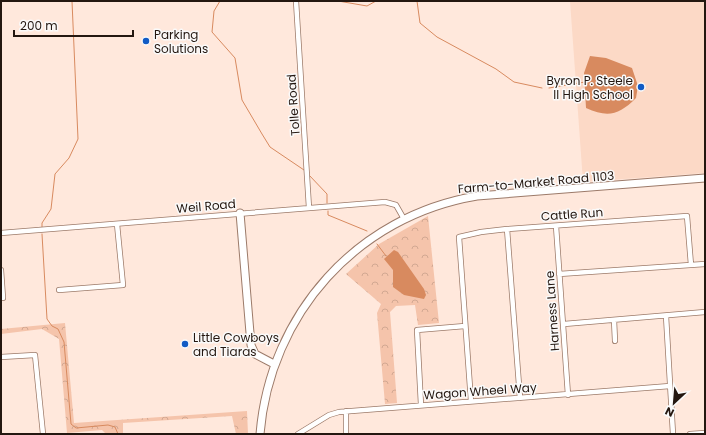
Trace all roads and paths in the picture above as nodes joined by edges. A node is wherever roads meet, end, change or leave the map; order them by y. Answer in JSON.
{"nodes":[{"id":1,"x":296,"y":1,"type":"edge"},
{"id":2,"x":705,"y":178,"type":"edge"},
{"id":3,"x":309,"y":208,"type":"junction"},
{"id":4,"x":240,"y":214,"type":"junction"},
{"id":5,"x":404,"y":219,"type":"junction"},
{"id":6,"x":117,"y":224,"type":"junction"},
{"id":7,"x":556,"y":226,"type":"junction"},
{"id":8,"x":507,"y":229,"type":"junction"},
{"id":9,"x":1,"y":233,"type":"edge"},
{"id":10,"x":705,"y":264,"type":"edge"},
{"id":11,"x":691,"y":265,"type":"junction"},
{"id":12,"x":1,"y":270,"type":"edge"},
{"id":13,"x":559,"y":274,"type":"junction"},
{"id":14,"x":59,"y":290,"type":"dead end"},
{"id":15,"x":3,"y":298,"type":"dead end"},
{"id":16,"x":705,"y":312,"type":"edge"},
{"id":17,"x":666,"y":316,"type":"junction"},
{"id":18,"x":614,"y":320,"type":"junction"},
{"id":19,"x":564,"y":324,"type":"junction"},
{"id":20,"x":465,"y":326,"type":"junction"},
{"id":21,"x":615,"y":341,"type":"dead end"},
{"id":22,"x":1,"y":358,"type":"edge"},
{"id":23,"x":274,"y":364,"type":"junction"},
{"id":24,"x":670,"y":386,"type":"junction"},
{"id":25,"x":568,"y":395,"type":"junction"},
{"id":26,"x":520,"y":398,"type":"junction"},
{"id":27,"x":471,"y":401,"type":"junction"},
{"id":28,"x":421,"y":405,"type":"junction"},
{"id":29,"x":346,"y":411,"type":"junction"},
{"id":30,"x":705,"y":433,"type":"edge"},
{"id":31,"x":43,"y":434,"type":"edge"},
{"id":32,"x":260,"y":434,"type":"edge"},
{"id":33,"x":298,"y":434,"type":"edge"},
{"id":34,"x":346,"y":434,"type":"edge"},
{"id":35,"x":673,"y":434,"type":"edge"},
{"id":36,"x":690,"y":434,"type":"edge"}],
"edges":[{"from":1,"to":3,"type":"street","name":"Tolle Road"},
{"from":2,"to":5,"type":"main road","name":"Farm-to-Market Road 1103"},
{"from":3,"to":4,"type":"street","name":"Weil Road"},
{"from":3,"to":5,"type":"street","name":"Weil Road"},
{"from":4,"to":6,"type":"street","name":"Weil Road"},
{"from":4,"to":23,"type":"main road"},
{"from":5,"to":23,"type":"main road","name":"Farm-to-Market Road 1103"},
{"from":6,"to":9,"type":"street","name":"Weil Road"},
{"from":6,"to":14,"type":"street"},
{"from":7,"to":8,"type":"street","name":"Cattle Run"},
{"from":7,"to":11,"type":"street","name":"Cattle Run"},
{"from":7,"to":13,"type":"street","name":"Harness Lane"},
{"from":8,"to":20,"type":"street","name":"Cattle Run"},
{"from":8,"to":26,"type":"street"},
{"from":10,"to":11,"type":"street"},
{"from":11,"to":13,"type":"street"},
{"from":12,"to":15,"type":"street"},
{"from":13,"to":19,"type":"street","name":"Harness Lane"},
{"from":16,"to":17,"type":"street"},
{"from":17,"to":18,"type":"street"},
{"from":17,"to":24,"type":"street"},
{"from":18,"to":19,"type":"street"},
{"from":18,"to":21,"type":"street"},
{"from":19,"to":25,"type":"street","name":"Harness Lane"},
{"from":20,"to":27,"type":"street"},
{"from":20,"to":28,"type":"street"},
{"from":22,"to":31,"type":"street"},
{"from":23,"to":32,"type":"main road","name":"Farm-to-Market Road 1103"},
{"from":24,"to":25,"type":"street","name":"Wagon Wheel Way"},
{"from":24,"to":35,"type":"street"},
{"from":25,"to":26,"type":"street","name":"Wagon Wheel Way"},
{"from":26,"to":27,"type":"street","name":"Wagon Wheel Way"},
{"from":27,"to":28,"type":"street","name":"Wagon Wheel Way"},
{"from":28,"to":29,"type":"street","name":"Wagon Wheel Way"},
{"from":29,"to":33,"type":"street","name":"Wagon Wheel Way"},
{"from":29,"to":34,"type":"street"},
{"from":30,"to":36,"type":"street"}]}
